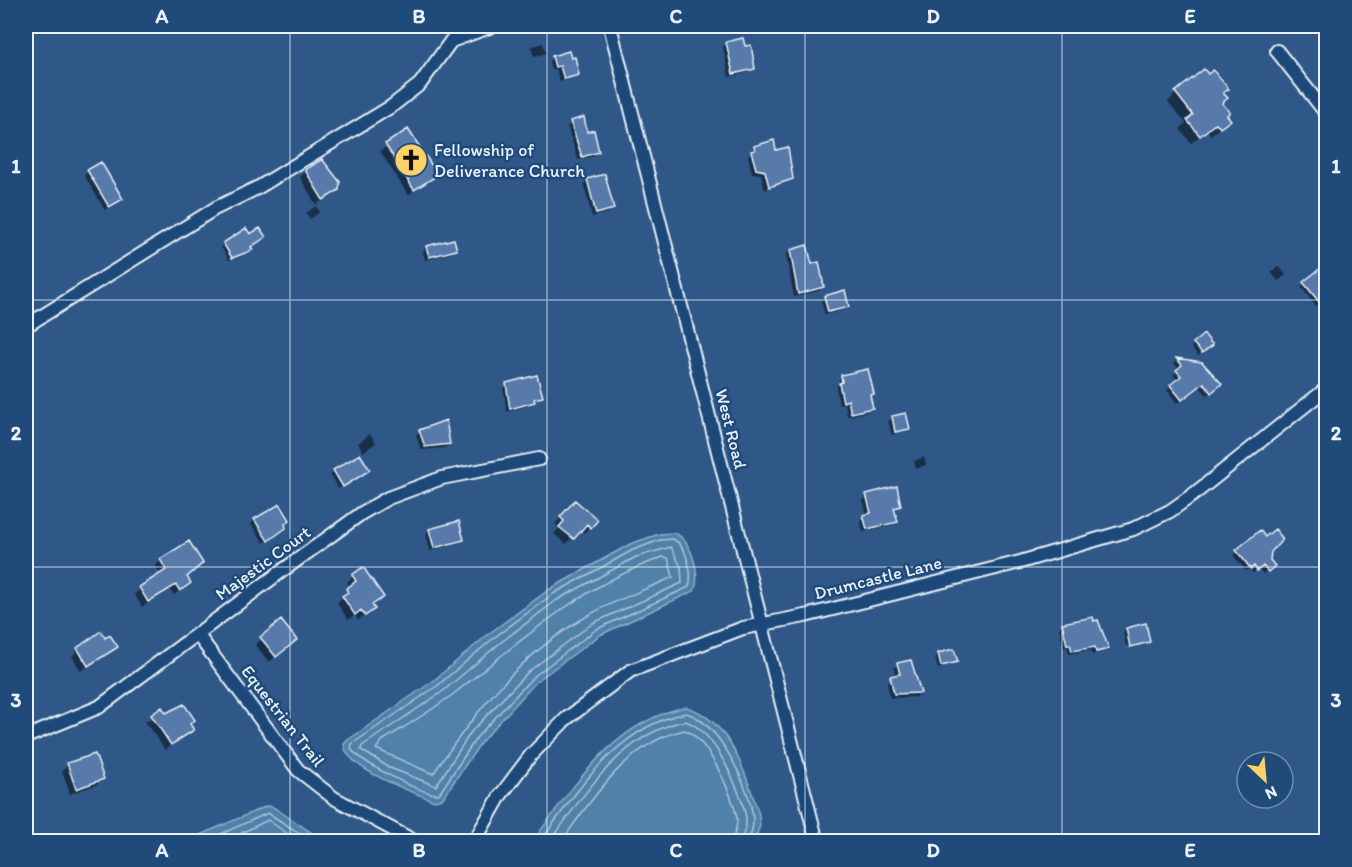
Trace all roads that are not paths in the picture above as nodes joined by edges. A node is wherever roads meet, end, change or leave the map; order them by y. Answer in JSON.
{"nodes":[{"id":1,"x":492,"y":26,"type":"edge"},
{"id":2,"x":610,"y":26,"type":"edge"},
{"id":3,"x":1277,"y":51,"type":"dead end"},
{"id":4,"x":1326,"y":113,"type":"edge"},
{"id":5,"x":26,"y":326,"type":"edge"},
{"id":6,"x":1326,"y":389,"type":"edge"},
{"id":7,"x":540,"y":459,"type":"dead end"},
{"id":8,"x":762,"y":624,"type":"junction"},
{"id":9,"x":197,"y":634,"type":"junction"},
{"id":10,"x":26,"y":737,"type":"edge"},
{"id":11,"x":416,"y":842,"type":"edge"},
{"id":12,"x":474,"y":842,"type":"edge"},
{"id":13,"x":817,"y":842,"type":"edge"}],
"edges":[{"from":1,"to":5,"type":"street"},
{"from":2,"to":8,"type":"street","name":"West Road"},
{"from":3,"to":4,"type":"street"},
{"from":6,"to":8,"type":"street","name":"Drumcastle Lane"},
{"from":7,"to":9,"type":"street","name":"Majestic Court"},
{"from":8,"to":12,"type":"street","name":"Drumcastle Lane"},
{"from":8,"to":13,"type":"street","name":"West Road"},
{"from":9,"to":10,"type":"street","name":"Majestic Court"},
{"from":9,"to":11,"type":"street","name":"Equestrian Trail"}]}
